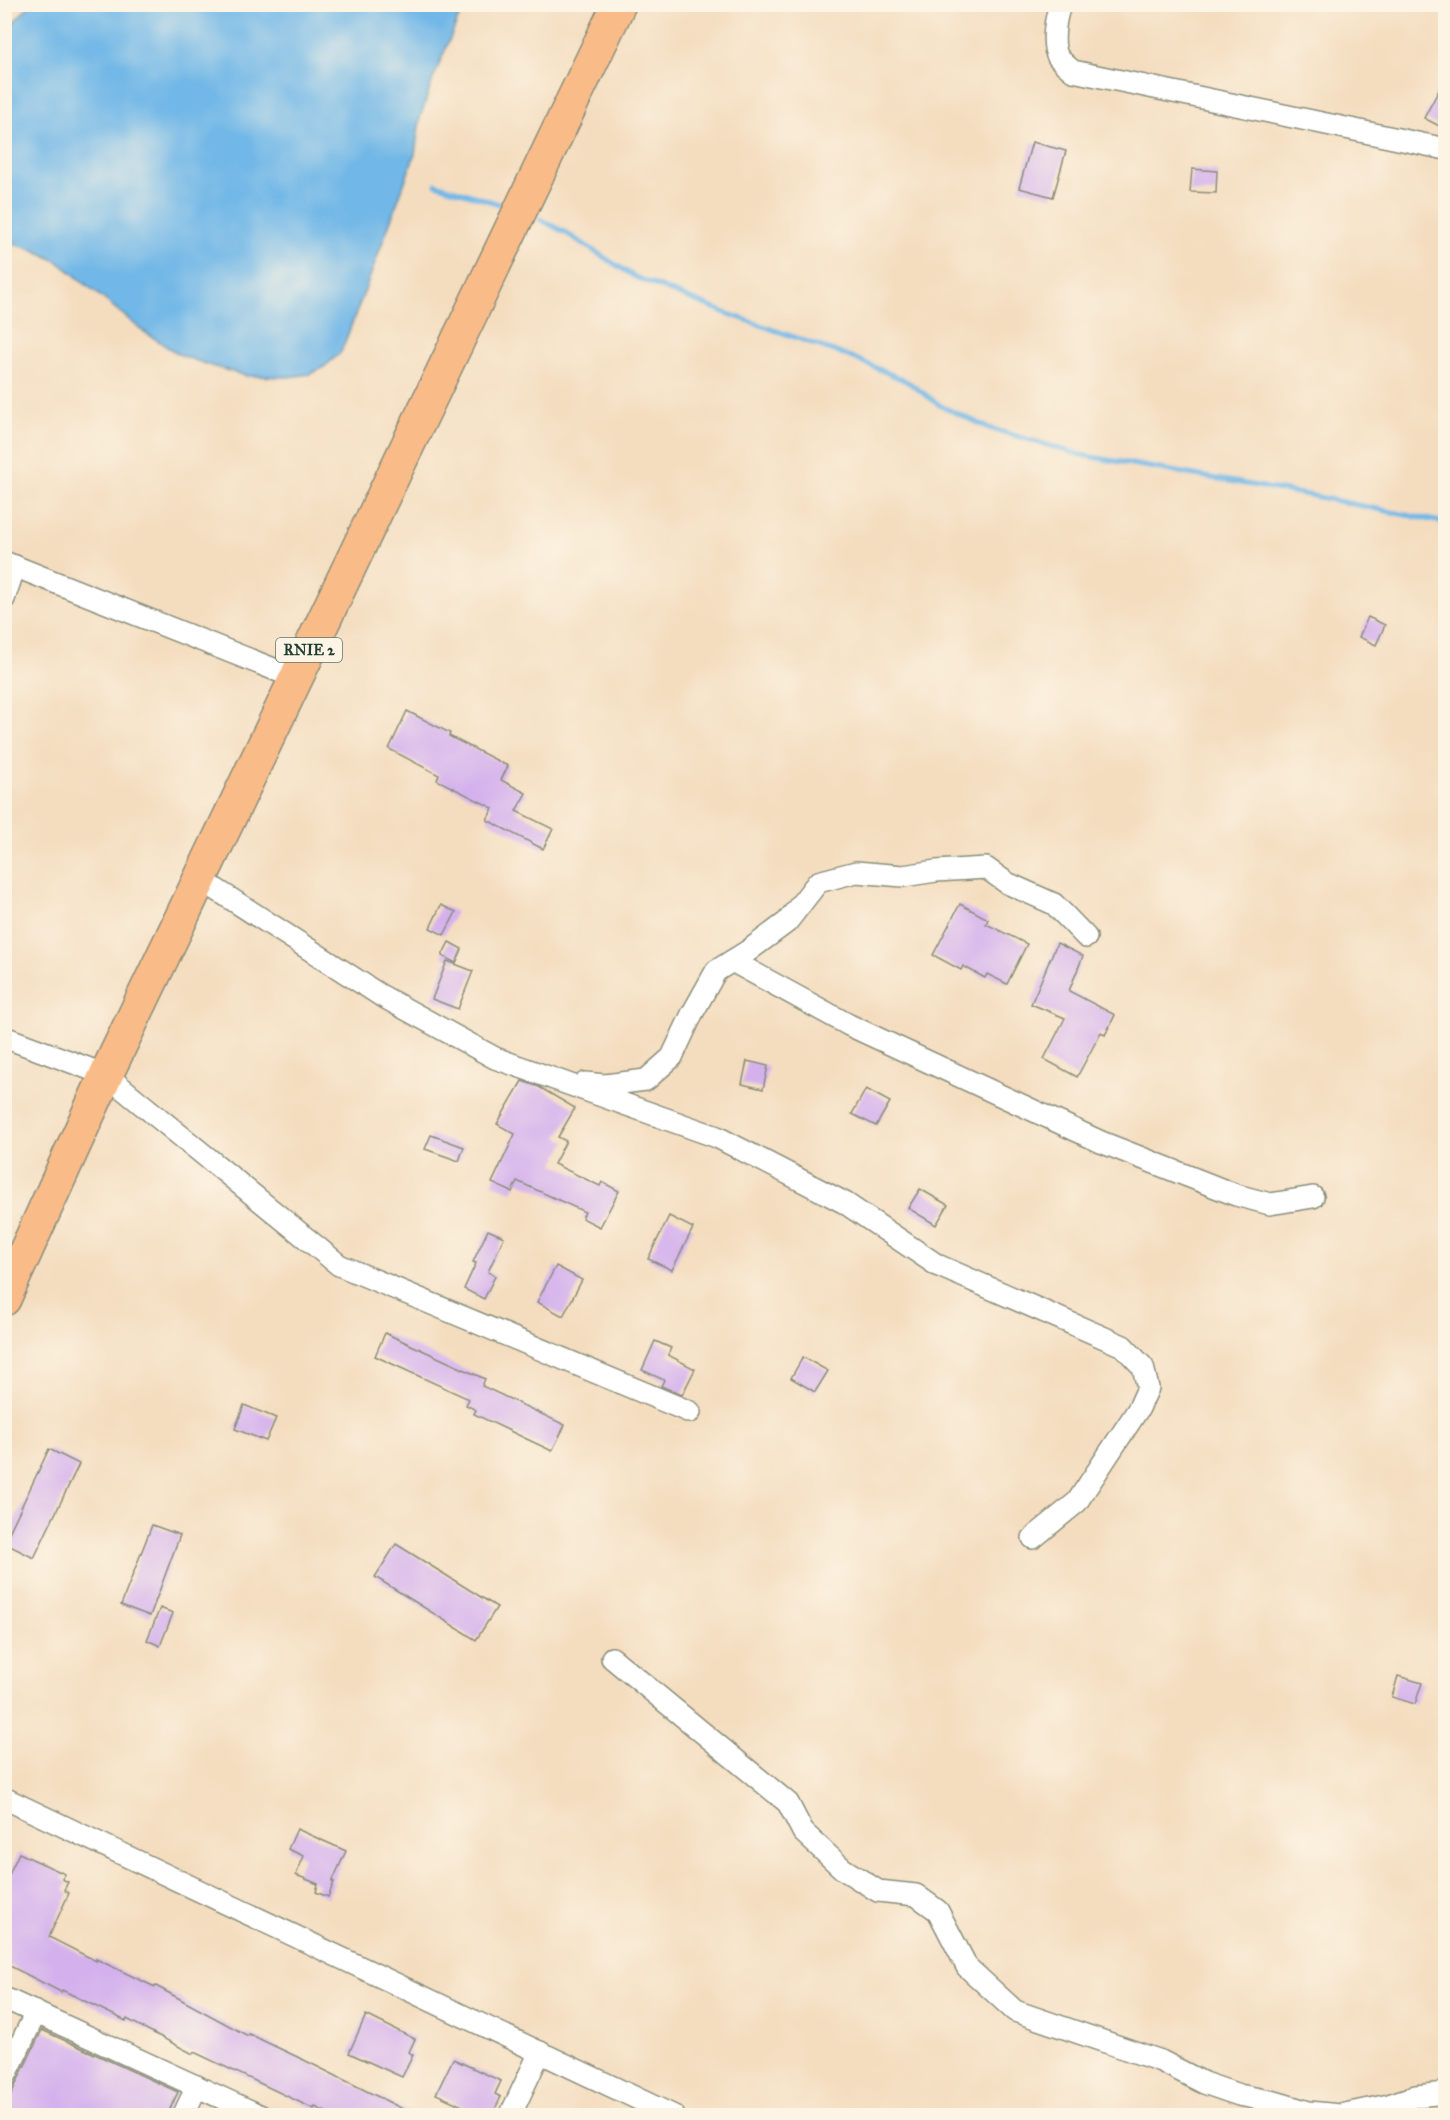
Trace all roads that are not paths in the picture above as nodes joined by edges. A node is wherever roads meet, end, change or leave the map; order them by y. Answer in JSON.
{"nodes":[{"id":1,"x":619,"y":4,"type":"edge"},
{"id":2,"x":1061,"y":4,"type":"edge"},
{"id":3,"x":1446,"y":149,"type":"edge"},
{"id":4,"x":10,"y":564,"type":"edge"},
{"id":5,"x":4,"y":598,"type":"edge"},
{"id":6,"x":296,"y":678,"type":"junction"},
{"id":7,"x":200,"y":879,"type":"junction"},
{"id":8,"x":1086,"y":937,"type":"dead end"},
{"id":9,"x":732,"y":961,"type":"junction"},
{"id":10,"x":4,"y":1037,"type":"edge"},
{"id":11,"x":106,"y":1075,"type":"junction"},
{"id":12,"x":563,"y":1081,"type":"junction"},
{"id":13,"x":1313,"y":1197,"type":"dead end"},
{"id":14,"x":6,"y":1290,"type":"edge"},
{"id":15,"x":690,"y":1412,"type":"dead end"},
{"id":16,"x":1033,"y":1538,"type":"dead end"},
{"id":17,"x":612,"y":1658,"type":"dead end"},
{"id":18,"x":4,"y":1798,"type":"edge"},
{"id":19,"x":4,"y":1998,"type":"edge"},
{"id":20,"x":36,"y":2012,"type":"junction"},
{"id":21,"x":540,"y":2052,"type":"junction"},
{"id":22,"x":4,"y":2079,"type":"edge"},
{"id":23,"x":198,"y":2086,"type":"junction"},
{"id":24,"x":1446,"y":2093,"type":"edge"},
{"id":25,"x":183,"y":2115,"type":"edge"},
{"id":26,"x":261,"y":2115,"type":"edge"},
{"id":27,"x":510,"y":2115,"type":"edge"},
{"id":28,"x":674,"y":2115,"type":"edge"}],
"edges":[{"from":1,"to":6,"type":"main road","number":"RNIE 2"},
{"from":2,"to":3,"type":"street"},
{"from":4,"to":5,"type":"street"},
{"from":4,"to":6,"type":"street"},
{"from":6,"to":7,"type":"main road","number":"RNIE 2"},
{"from":7,"to":11,"type":"main road","number":"RNIE 2"},
{"from":7,"to":12,"type":"street"},
{"from":8,"to":9,"type":"street"},
{"from":9,"to":12,"type":"street"},
{"from":9,"to":13,"type":"street"},
{"from":10,"to":11,"type":"street"},
{"from":11,"to":14,"type":"main road","number":"RNIE 2"},
{"from":11,"to":15,"type":"street"},
{"from":12,"to":16,"type":"street"},
{"from":17,"to":24,"type":"street"},
{"from":18,"to":21,"type":"street"},
{"from":19,"to":20,"type":"street"},
{"from":20,"to":22,"type":"street"},
{"from":20,"to":23,"type":"street"},
{"from":21,"to":27,"type":"street"},
{"from":21,"to":28,"type":"street"},
{"from":23,"to":25,"type":"street"},
{"from":23,"to":26,"type":"street"}]}
